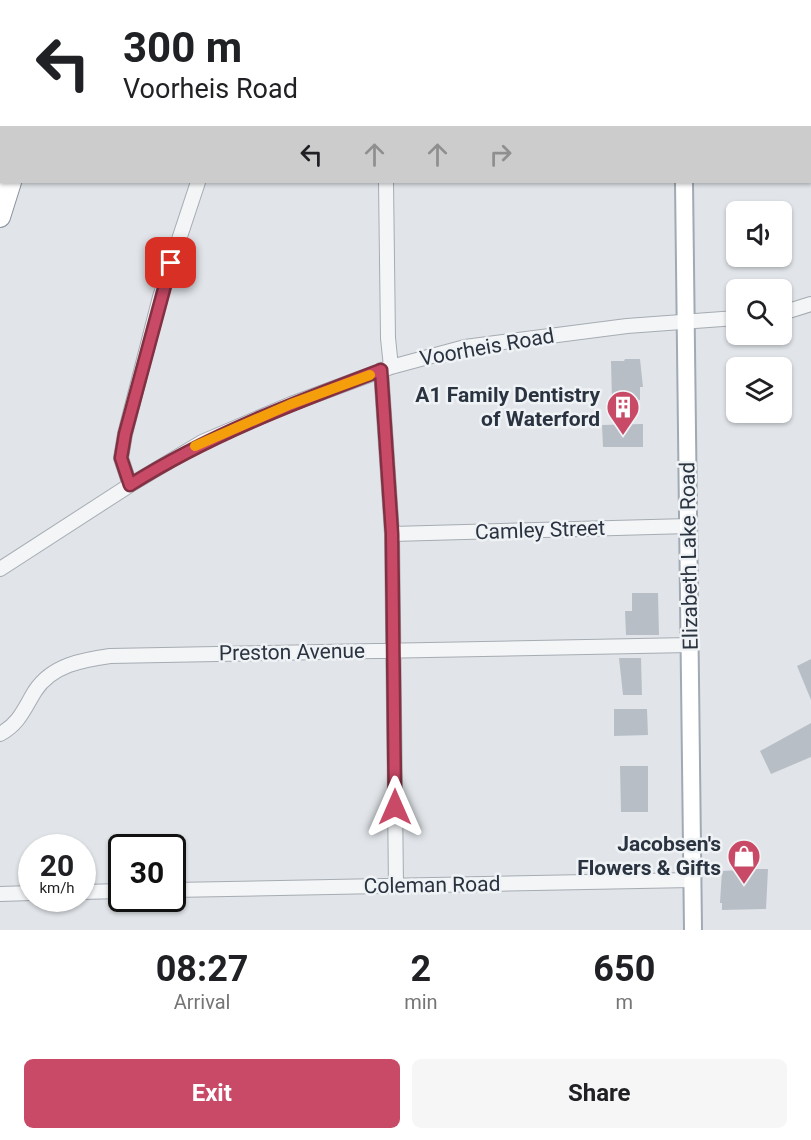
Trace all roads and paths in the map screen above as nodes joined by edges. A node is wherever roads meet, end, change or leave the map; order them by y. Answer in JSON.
{"nodes":[{"id":1,"x":11,"y":183,"type":"edge"},
{"id":2,"x":198,"y":183,"type":"edge"},
{"id":3,"x":386,"y":183,"type":"edge"},
{"id":4,"x":684,"y":183,"type":"edge"},
{"id":5,"x":0,"y":217,"type":"edge"},
{"id":6,"x":811,"y":304,"type":"edge"},
{"id":7,"x":792,"y":310,"type":"edge"},
{"id":8,"x":726,"y":319,"type":"edge"},
{"id":9,"x":686,"y":321,"type":"junction"},
{"id":10,"x":386,"y":369,"type":"junction"},
{"id":11,"x":130,"y":485,"type":"junction"},
{"id":12,"x":688,"y":526,"type":"junction"},
{"id":13,"x":392,"y":534,"type":"junction"},
{"id":14,"x":0,"y":569,"type":"edge"},
{"id":15,"x":690,"y":645,"type":"junction"},
{"id":16,"x":395,"y":651,"type":"junction"},
{"id":17,"x":0,"y":734,"type":"edge"},
{"id":18,"x":692,"y":880,"type":"junction"},
{"id":19,"x":396,"y":885,"type":"junction"},
{"id":20,"x":186,"y":890,"type":"edge"},
{"id":21,"x":18,"y":893,"type":"edge"},
{"id":22,"x":0,"y":894,"type":"edge"},
{"id":23,"x":693,"y":930,"type":"edge"}],
"edges":[{"from":1,"to":5,"type":"highway"},
{"from":2,"to":11,"type":"street"},
{"from":3,"to":10,"type":"street"},
{"from":4,"to":9,"type":"main road","name":"Elizabeth Lake Road"},
{"from":6,"to":7,"type":"street"},
{"from":8,"to":9,"type":"street","name":"Voorheis Road"},
{"from":9,"to":10,"type":"street","name":"Voorheis Road"},
{"from":9,"to":12,"type":"main road","name":"Elizabeth Lake Road"},
{"from":10,"to":11,"type":"street","name":"Voorheis Road"},
{"from":10,"to":13,"type":"street"},
{"from":11,"to":14,"type":"street","name":"Voorheis Road"},
{"from":12,"to":13,"type":"street","name":"Camley Street"},
{"from":12,"to":15,"type":"main road","name":"Elizabeth Lake Road"},
{"from":13,"to":16,"type":"street"},
{"from":15,"to":16,"type":"street","name":"Preston Avenue"},
{"from":15,"to":18,"type":"main road","name":"Elizabeth Lake Road"},
{"from":16,"to":17,"type":"street","name":"Preston Avenue"},
{"from":16,"to":19,"type":"street"},
{"from":18,"to":19,"type":"street","name":"Coleman Road"},
{"from":18,"to":23,"type":"main road","name":"Elizabeth Lake Road"},
{"from":19,"to":20,"type":"street","name":"Coleman Road"},
{"from":21,"to":22,"type":"street"}]}
